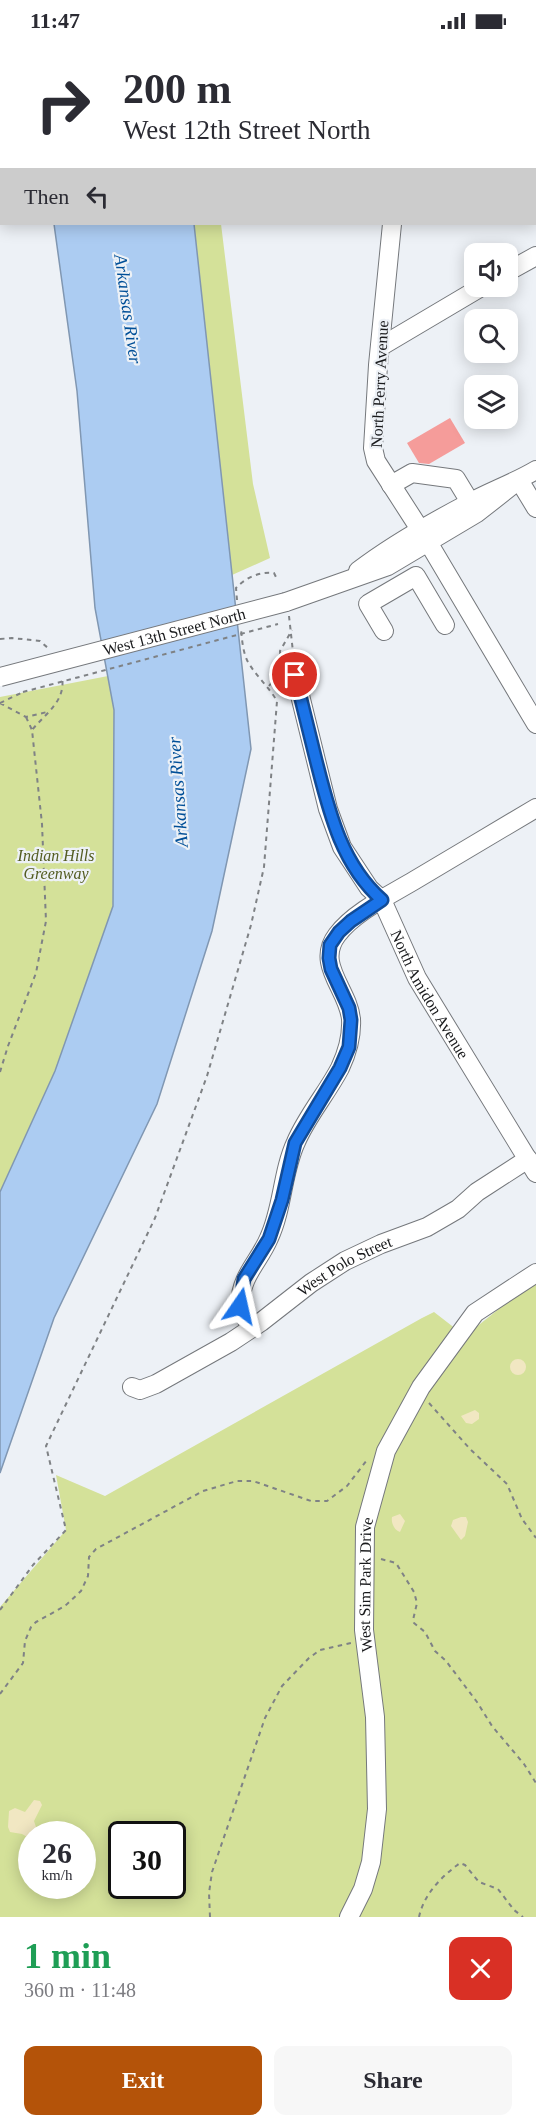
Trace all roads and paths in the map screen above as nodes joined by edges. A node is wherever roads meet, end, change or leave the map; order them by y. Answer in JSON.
{"nodes":[{"id":1,"x":392,"y":225,"type":"edge"},
{"id":2,"x":536,"y":256,"type":"edge"},
{"id":3,"x":518,"y":266,"type":"edge"},
{"id":4,"x":464,"y":297,"type":"edge"},
{"id":5,"x":380,"y":347,"type":"junction"},
{"id":6,"x":536,"y":470,"type":"edge"},
{"id":7,"x":519,"y":480,"type":"junction"},
{"id":8,"x":391,"y":485,"type":"junction"},
{"id":9,"x":470,"y":502,"type":"junction"},
{"id":10,"x":536,"y":508,"type":"edge"},
{"id":11,"x":425,"y":537,"type":"junction"},
{"id":12,"x":278,"y":579,"type":"dead end"},
{"id":13,"x":237,"y":600,"type":"dead end"},
{"id":14,"x":240,"y":623,"type":"dead end"},
{"id":15,"x":278,"y":624,"type":"dead end"},
{"id":16,"x":445,"y":625,"type":"dead end"},
{"id":17,"x":384,"y":631,"type":"dead end"},
{"id":18,"x":0,"y":639,"type":"edge"},
{"id":19,"x":52,"y":653,"type":"dead end"},
{"id":20,"x":295,"y":675,"type":"joint"},
{"id":21,"x":0,"y":677,"type":"edge"},
{"id":22,"x":62,"y":677,"type":"dead end"},
{"id":23,"x":268,"y":686,"type":"junction"},
{"id":24,"x":0,"y":703,"type":"edge"},
{"id":25,"x":47,"y":712,"type":"junction"},
{"id":26,"x":26,"y":717,"type":"junction"},
{"id":27,"x":536,"y":724,"type":"edge"},
{"id":28,"x":32,"y":730,"type":"junction"},
{"id":29,"x":536,"y":808,"type":"edge"},
{"id":30,"x":382,"y":900,"type":"junction"},
{"id":31,"x":0,"y":1072,"type":"edge"},
{"id":32,"x":532,"y":1166,"type":"edge"},
{"id":33,"x":536,"y":1273,"type":"edge"},
{"id":34,"x":252,"y":1328,"type":"junction"},
{"id":35,"x":132,"y":1387,"type":"dead end"},
{"id":36,"x":419,"y":1391,"type":"junction"},
{"id":37,"x":368,"y":1458,"type":"dead end"},
{"id":38,"x":536,"y":1538,"type":"edge"},
{"id":39,"x":365,"y":1560,"type":"junction"},
{"id":40,"x":0,"y":1610,"type":"edge"},
{"id":41,"x":354,"y":1642,"type":"dead end"},
{"id":42,"x":0,"y":1694,"type":"edge"},
{"id":43,"x":536,"y":1783,"type":"edge"},
{"id":44,"x":210,"y":1917,"type":"edge"},
{"id":45,"x":349,"y":1917,"type":"edge"},
{"id":46,"x":419,"y":1917,"type":"edge"},
{"id":47,"x":523,"y":1917,"type":"edge"}],
"edges":[{"from":1,"to":5,"type":"street","name":"North Perry Avenue"},
{"from":2,"to":3,"type":"street"},
{"from":4,"to":5,"type":"street"},
{"from":5,"to":8,"type":"street","name":"North Perry Avenue"},
{"from":6,"to":7,"type":"street","name":"West 13th Street North"},
{"from":7,"to":9,"type":"street","name":"West 13th Street North"},
{"from":7,"to":10,"type":"street"},
{"from":7,"to":11,"type":"street","name":"West 13th Street North"},
{"from":8,"to":9,"type":"street"},
{"from":8,"to":11,"type":"street","name":"North Perry Avenue"},
{"from":9,"to":11,"type":"street","name":"West 13th Street North"},
{"from":11,"to":21,"type":"street","name":"West 13th Street North","bridge":true},
{"from":11,"to":27,"type":"street","name":"North Perry Avenue"},
{"from":12,"to":13,"type":"path"},
{"from":14,"to":23,"type":"path"},
{"from":15,"to":24,"type":"path","bridge":true},
{"from":16,"to":17,"type":"street"},
{"from":18,"to":19,"type":"path"},
{"from":20,"to":23,"type":"path"},
{"from":20,"to":30,"type":"street","name":"North Amidon Avenue"},
{"from":22,"to":25,"type":"path"},
{"from":23,"to":40,"type":"path"},
{"from":24,"to":26,"type":"path"},
{"from":25,"to":26,"type":"path"},
{"from":25,"to":28,"type":"path"},
{"from":26,"to":28,"type":"path"},
{"from":28,"to":31,"type":"path"},
{"from":29,"to":30,"type":"street"},
{"from":30,"to":32,"type":"street","name":"North Amidon Avenue"},
{"from":30,"to":34,"type":"street"},
{"from":32,"to":34,"type":"street","name":"West Polo Street"},
{"from":33,"to":36,"type":"street","name":"West Sim Park Drive"},
{"from":34,"to":35,"type":"street","name":"West Polo Street"},
{"from":36,"to":38,"type":"path"},
{"from":36,"to":39,"type":"street","name":"West Sim Park Drive"},
{"from":37,"to":42,"type":"path"},
{"from":39,"to":43,"type":"path"},
{"from":39,"to":45,"type":"street","name":"West Sim Park Drive"},
{"from":41,"to":44,"type":"path"},
{"from":46,"to":47,"type":"path"}]}
